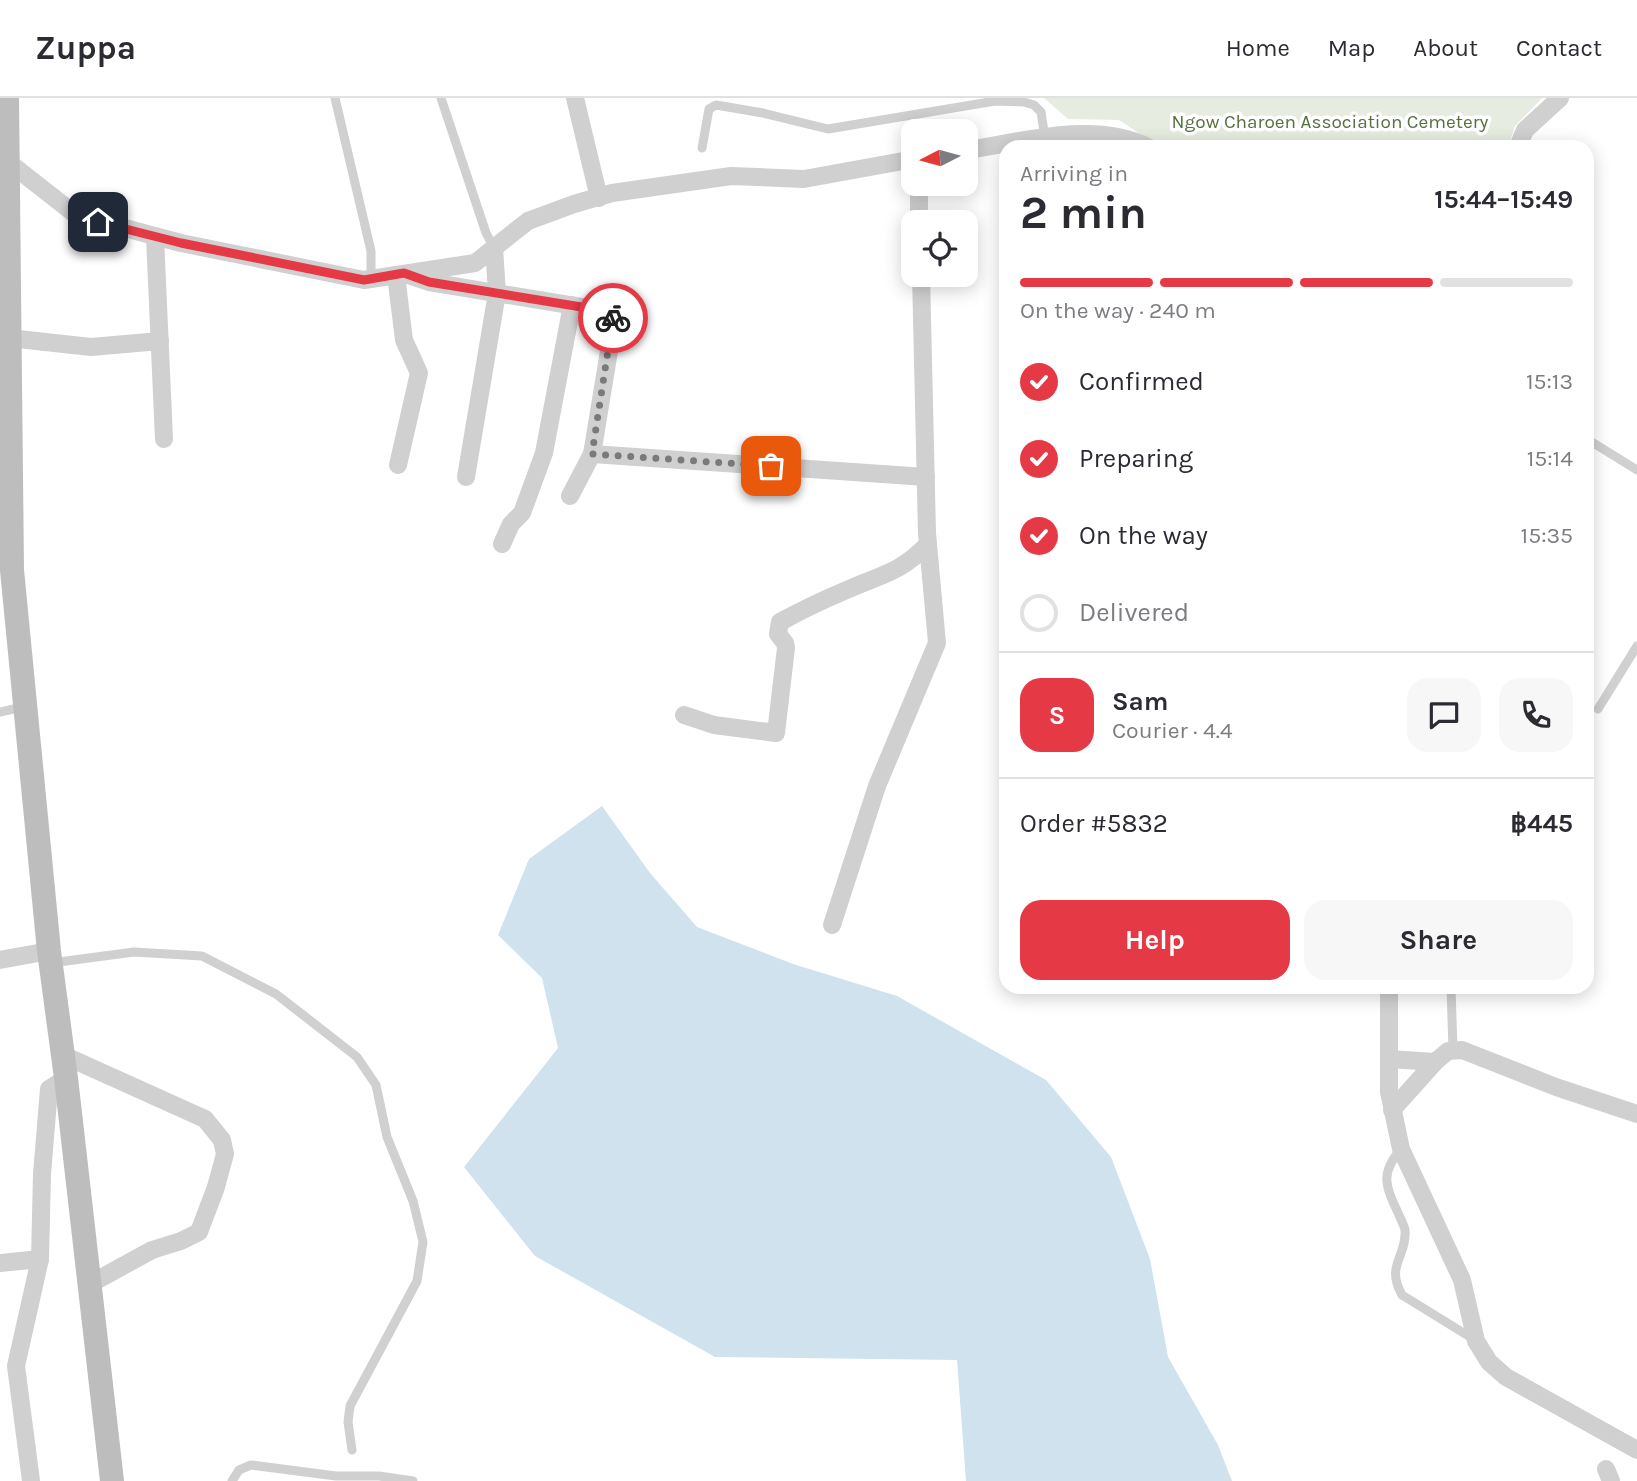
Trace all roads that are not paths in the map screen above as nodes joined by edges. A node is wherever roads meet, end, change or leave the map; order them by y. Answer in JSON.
{"nodes":[{"id":1,"x":7,"y":98,"type":"edge"},
{"id":2,"x":335,"y":98,"type":"edge"},
{"id":3,"x":441,"y":98,"type":"edge"},
{"id":4,"x":576,"y":98,"type":"edge"},
{"id":5,"x":1560,"y":98,"type":"edge"},
{"id":6,"x":1045,"y":138,"type":"junction"},
{"id":7,"x":1032,"y":140,"type":"edge"},
{"id":8,"x":1133,"y":140,"type":"edge"},
{"id":9,"x":1521,"y":140,"type":"edge"},
{"id":10,"x":999,"y":145,"type":"edge"},
{"id":11,"x":702,"y":148,"type":"dead end"},
{"id":12,"x":978,"y":148,"type":"edge"},
{"id":13,"x":3,"y":158,"type":"edge"},
{"id":14,"x":901,"y":161,"type":"edge"},
{"id":15,"x":599,"y":198,"type":"junction"},
{"id":16,"x":155,"y":237,"type":"junction"},
{"id":17,"x":494,"y":248,"type":"junction"},
{"id":18,"x":400,"y":274,"type":"junction"},
{"id":19,"x":371,"y":278,"type":"junction"},
{"id":20,"x":921,"y":287,"type":"edge"},
{"id":21,"x":497,"y":293,"type":"junction"},
{"id":22,"x":572,"y":305,"type":"junction"},
{"id":23,"x":9,"y":338,"type":"junction"},
{"id":24,"x":160,"y":341,"type":"junction"},
{"id":25,"x":164,"y":439,"type":"dead end"},
{"id":26,"x":1594,"y":443,"type":"edge"},
{"id":27,"x":592,"y":454,"type":"junction"},
{"id":28,"x":398,"y":465,"type":"dead end"},
{"id":29,"x":1637,"y":470,"type":"edge"},
{"id":30,"x":466,"y":477,"type":"dead end"},
{"id":31,"x":926,"y":477,"type":"junction"},
{"id":32,"x":570,"y":496,"type":"dead end"},
{"id":33,"x":6,"y":526,"type":"edge"},
{"id":34,"x":502,"y":544,"type":"dead end"},
{"id":35,"x":928,"y":544,"type":"junction"},
{"id":36,"x":6,"y":575,"type":"edge"},
{"id":37,"x":1637,"y":646,"type":"edge"},
{"id":38,"x":12,"y":709,"type":"edge"},
{"id":39,"x":1598,"y":709,"type":"dead end"},
{"id":40,"x":684,"y":715,"type":"dead end"},
{"id":41,"x":832,"y":925,"type":"dead end"},
{"id":42,"x":50,"y":957,"type":"junction"},
{"id":43,"x":0,"y":960,"type":"edge"},
{"id":44,"x":1389,"y":994,"type":"edge"},
{"id":45,"x":1451,"y":994,"type":"edge"},
{"id":46,"x":1453,"y":1050,"type":"junction"},
{"id":47,"x":1389,"y":1059,"type":"junction"},
{"id":48,"x":1435,"y":1062,"type":"junction"},
{"id":49,"x":64,"y":1066,"type":"junction"},
{"id":50,"x":1392,"y":1110,"type":"junction"},
{"id":51,"x":1637,"y":1114,"type":"edge"},
{"id":52,"x":1401,"y":1149,"type":"junction"},
{"id":53,"x":40,"y":1259,"type":"junction"},
{"id":54,"x":0,"y":1263,"type":"edge"},
{"id":55,"x":90,"y":1284,"type":"junction"},
{"id":56,"x":1476,"y":1341,"type":"junction"},
{"id":57,"x":352,"y":1450,"type":"dead end"},
{"id":58,"x":1637,"y":1450,"type":"edge"},
{"id":59,"x":31,"y":1481,"type":"edge"},
{"id":60,"x":112,"y":1481,"type":"edge"},
{"id":61,"x":232,"y":1481,"type":"edge"},
{"id":62,"x":413,"y":1481,"type":"edge"}],
"edges":[{"from":1,"to":13,"type":"street"},
{"from":2,"to":19,"type":"lane"},
{"from":3,"to":17,"type":"lane"},
{"from":4,"to":15,"type":"street"},
{"from":5,"to":9,"type":"street"},
{"from":6,"to":7,"type":"street"},
{"from":6,"to":8,"type":"street"},
{"from":6,"to":11,"type":"lane"},
{"from":10,"to":12,"type":"street"},
{"from":13,"to":16,"type":"street"},
{"from":13,"to":23,"type":"street"},
{"from":14,"to":15,"type":"street"},
{"from":15,"to":17,"type":"street"},
{"from":16,"to":19,"type":"street"},
{"from":16,"to":24,"type":"street"},
{"from":17,"to":18,"type":"street"},
{"from":17,"to":21,"type":"street"},
{"from":18,"to":19,"type":"street"},
{"from":18,"to":21,"type":"street"},
{"from":18,"to":28,"type":"street"},
{"from":20,"to":31,"type":"street"},
{"from":21,"to":22,"type":"street"},
{"from":21,"to":30,"type":"street"},
{"from":22,"to":27,"type":"street"},
{"from":22,"to":34,"type":"street"},
{"from":23,"to":24,"type":"street"},
{"from":23,"to":33,"type":"street"},
{"from":24,"to":25,"type":"street"},
{"from":26,"to":29,"type":"lane"},
{"from":27,"to":31,"type":"street"},
{"from":27,"to":32,"type":"street"},
{"from":31,"to":35,"type":"street"},
{"from":33,"to":36,"type":"street"},
{"from":35,"to":40,"type":"street"},
{"from":35,"to":41,"type":"street"},
{"from":36,"to":38,"type":"street"},
{"from":37,"to":39,"type":"lane"},
{"from":38,"to":42,"type":"street"},
{"from":42,"to":43,"type":"street"},
{"from":42,"to":49,"type":"street"},
{"from":42,"to":57,"type":"lane"},
{"from":44,"to":47,"type":"street"},
{"from":45,"to":46,"type":"lane"},
{"from":46,"to":48,"type":"street"},
{"from":46,"to":51,"type":"street"},
{"from":47,"to":48,"type":"street"},
{"from":47,"to":50,"type":"street"},
{"from":48,"to":50,"type":"street"},
{"from":49,"to":53,"type":"street"},
{"from":49,"to":55,"type":"street"},
{"from":49,"to":55,"type":"street"},
{"from":50,"to":52,"type":"street"},
{"from":52,"to":56,"type":"street"},
{"from":52,"to":56,"type":"lane"},
{"from":53,"to":54,"type":"street"},
{"from":53,"to":59,"type":"street"},
{"from":55,"to":60,"type":"street"},
{"from":56,"to":58,"type":"street"},
{"from":61,"to":62,"type":"lane"}]}
